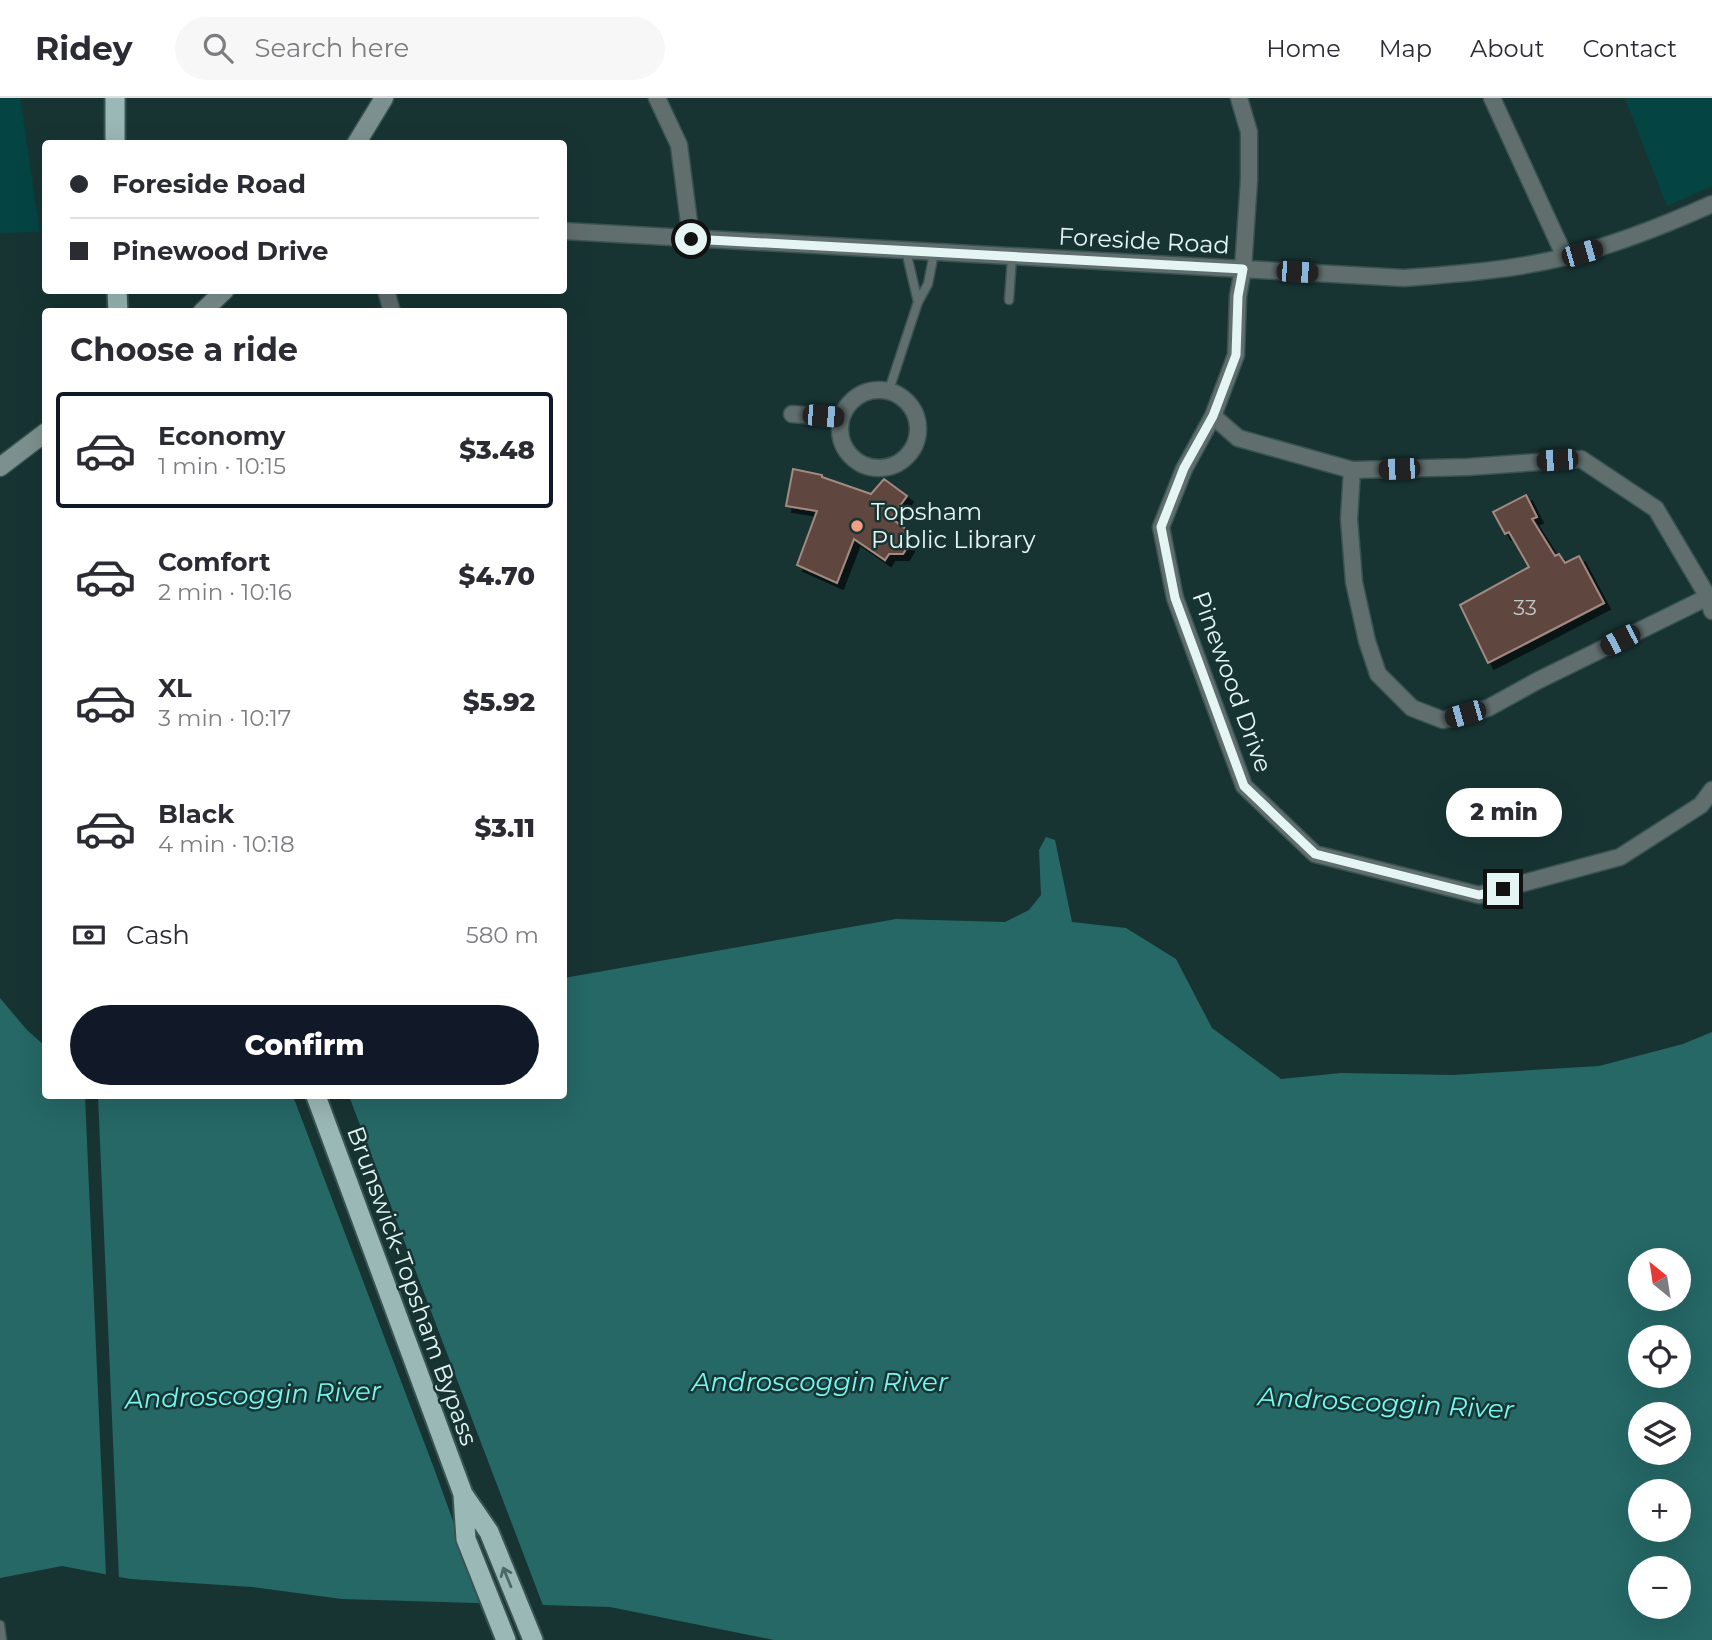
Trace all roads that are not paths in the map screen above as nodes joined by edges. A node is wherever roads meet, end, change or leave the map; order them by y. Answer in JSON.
{"nodes":[{"id":1,"x":115,"y":98,"type":"edge"},
{"id":2,"x":384,"y":98,"type":"edge"},
{"id":3,"x":657,"y":98,"type":"edge"},
{"id":4,"x":1239,"y":98,"type":"edge"},
{"id":5,"x":1492,"y":98,"type":"edge"},
{"id":6,"x":115,"y":140,"type":"edge"},
{"id":7,"x":358,"y":140,"type":"edge"},
{"id":8,"x":1712,"y":204,"type":"edge"},
{"id":9,"x":567,"y":231,"type":"edge"},
{"id":10,"x":691,"y":239,"type":"junction"},
{"id":11,"x":906,"y":251,"type":"junction"},
{"id":12,"x":934,"y":253,"type":"junction"},
{"id":13,"x":1013,"y":257,"type":"junction"},
{"id":14,"x":1565,"y":257,"type":"junction"},
{"id":15,"x":1243,"y":269,"type":"junction"},
{"id":16,"x":221,"y":294,"type":"edge"},
{"id":17,"x":1009,"y":300,"type":"dead end"},
{"id":18,"x":918,"y":302,"type":"junction"},
{"id":19,"x":206,"y":308,"type":"edge"},
{"id":20,"x":889,"y":390,"type":"junction"},
{"id":21,"x":792,"y":414,"type":"dead end"},
{"id":22,"x":1213,"y":416,"type":"junction"},
{"id":23,"x":841,"y":418,"type":"junction"},
{"id":24,"x":42,"y":435,"type":"edge"},
{"id":25,"x":0,"y":467,"type":"edge"},
{"id":26,"x":1352,"y":470,"type":"junction"},
{"id":27,"x":1710,"y":604,"type":"edge"},
{"id":28,"x":1712,"y":790,"type":"edge"},
{"id":29,"x":317,"y":1099,"type":"edge"},
{"id":30,"x":463,"y":1494,"type":"junction"},
{"id":31,"x":0,"y":1625,"type":"edge"},
{"id":32,"x":2,"y":1640,"type":"edge"},
{"id":33,"x":506,"y":1640,"type":"edge"},
{"id":34,"x":533,"y":1640,"type":"edge"}],
"edges":[{"from":1,"to":6,"type":"highway"},
{"from":2,"to":7,"type":"main road"},
{"from":3,"to":10,"type":"street"},
{"from":4,"to":15,"type":"street","name":"Pinewood Drive"},
{"from":5,"to":14,"type":"street"},
{"from":8,"to":14,"type":"street","name":"Foreside Road"},
{"from":9,"to":10,"type":"street","name":"Foreside Road"},
{"from":10,"to":11,"type":"street","name":"Foreside Road"},
{"from":11,"to":12,"type":"street","name":"Foreside Road"},
{"from":11,"to":18,"type":"lane"},
{"from":12,"to":13,"type":"street","name":"Foreside Road"},
{"from":12,"to":18,"type":"lane"},
{"from":13,"to":15,"type":"street","name":"Foreside Road"},
{"from":13,"to":17,"type":"lane"},
{"from":14,"to":15,"type":"street","name":"Foreside Road"},
{"from":15,"to":22,"type":"street","name":"Pinewood Drive"},
{"from":16,"to":19,"type":"main road"},
{"from":18,"to":20,"type":"lane"},
{"from":20,"to":23,"type":"street"},
{"from":20,"to":23,"type":"street"},
{"from":21,"to":23,"type":"street"},
{"from":22,"to":26,"type":"street"},
{"from":22,"to":28,"type":"street","name":"Pinewood Drive"},
{"from":24,"to":25,"type":"main road"},
{"from":26,"to":27,"type":"street"},
{"from":26,"to":27,"type":"street"},
{"from":29,"to":30,"type":"highway","name":"Brunswick-Topsham Bypass"},
{"from":30,"to":33,"type":"highway"},
{"from":34,"to":30,"type":"highway","one_way":true},
{"from":31,"to":32,"type":"lane"}]}
